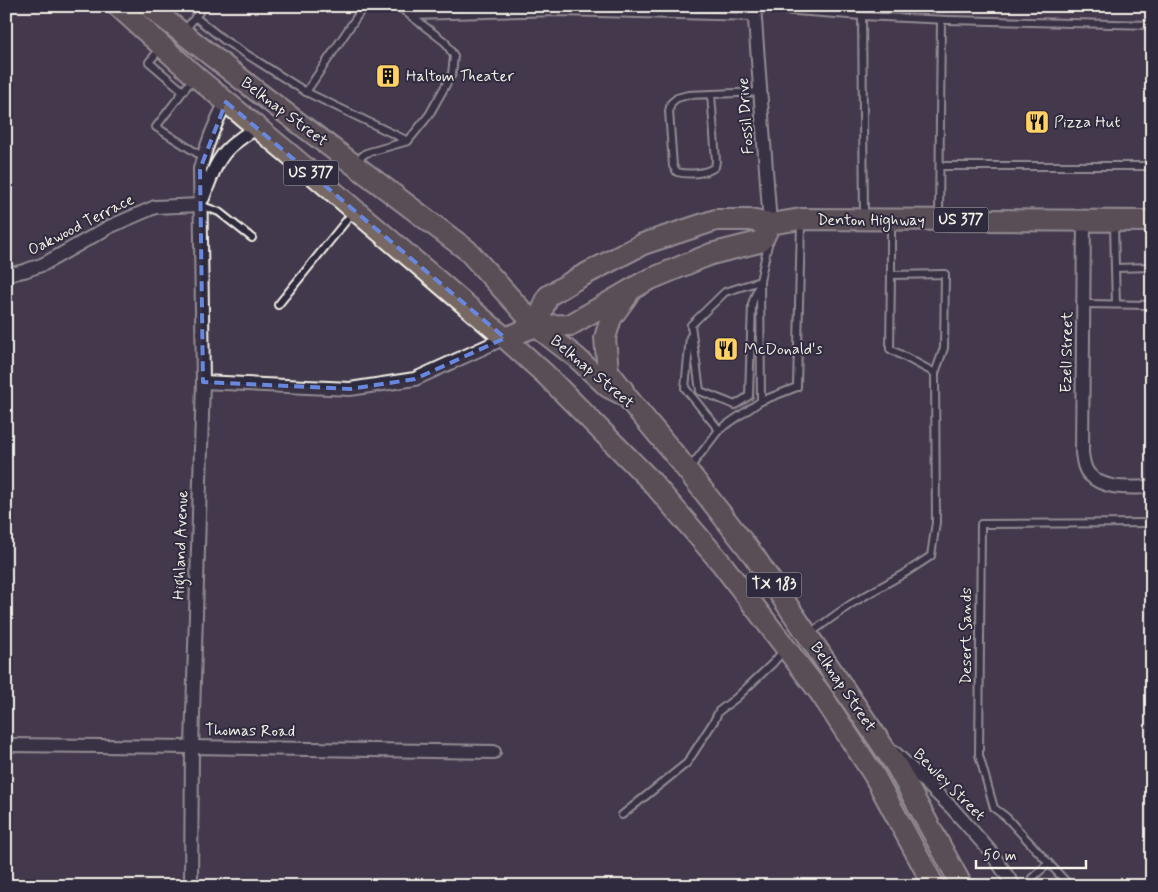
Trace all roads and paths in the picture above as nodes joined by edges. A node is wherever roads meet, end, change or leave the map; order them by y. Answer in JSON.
{"nodes":[{"id":1,"x":118,"y":6,"type":"edge"},
{"id":2,"x":148,"y":6,"type":"edge"},
{"id":3,"x":204,"y":6,"type":"edge"},
{"id":4,"x":364,"y":6,"type":"edge"},
{"id":5,"x":398,"y":6,"type":"edge"},
{"id":6,"x":755,"y":10,"type":"edge"},
{"id":7,"x":411,"y":16,"type":"junction"},
{"id":8,"x":862,"y":16,"type":"junction"},
{"id":9,"x":195,"y":17,"type":"junction"},
{"id":10,"x":941,"y":20,"type":"junction"},
{"id":11,"x":1152,"y":25,"type":"edge"},
{"id":12,"x":182,"y":33,"type":"junction"},
{"id":13,"x":189,"y":83,"type":"junction"},
{"id":14,"x":306,"y":92,"type":"junction"},
{"id":15,"x":761,"y":92,"type":"junction"},
{"id":16,"x":711,"y":94,"type":"junction"},
{"id":17,"x":226,"y":102,"type":"junction"},
{"id":18,"x":257,"y":128,"type":"junction"},
{"id":19,"x":408,"y":140,"type":"junction"},
{"id":20,"x":203,"y":157,"type":"junction"},
{"id":21,"x":353,"y":164,"type":"junction"},
{"id":22,"x":940,"y":166,"type":"junction"},
{"id":23,"x":1152,"y":166,"type":"edge"},
{"id":24,"x":200,"y":205,"type":"junction"},
{"id":25,"x":355,"y":210,"type":"junction"},
{"id":26,"x":801,"y":219,"type":"junction"},
{"id":27,"x":864,"y":220,"type":"junction"},
{"id":28,"x":891,"y":220,"type":"junction"},
{"id":29,"x":939,"y":220,"type":"junction"},
{"id":30,"x":1084,"y":220,"type":"junction"},
{"id":31,"x":1114,"y":220,"type":"junction"},
{"id":32,"x":1152,"y":221,"type":"edge"},
{"id":33,"x":770,"y":224,"type":"junction"},
{"id":34,"x":252,"y":238,"type":"dead end"},
{"id":35,"x":1115,"y":268,"type":"junction"},
{"id":36,"x":1152,"y":268,"type":"edge"},
{"id":37,"x":6,"y":275,"type":"edge"},
{"id":38,"x":891,"y":275,"type":"junction"},
{"id":39,"x":760,"y":281,"type":"junction"},
{"id":40,"x":632,"y":290,"type":"junction"},
{"id":41,"x":1084,"y":304,"type":"junction"},
{"id":42,"x":1116,"y":304,"type":"junction"},
{"id":43,"x":1152,"y":304,"type":"edge"},
{"id":44,"x":278,"y":306,"type":"dead end"},
{"id":45,"x":691,"y":325,"type":"junction"},
{"id":46,"x":536,"y":326,"type":"junction"},
{"id":47,"x":505,"y":338,"type":"junction"},
{"id":48,"x":935,"y":373,"type":"junction"},
{"id":49,"x":202,"y":382,"type":"junction"},
{"id":50,"x":626,"y":396,"type":"junction"},
{"id":51,"x":761,"y":401,"type":"junction"},
{"id":52,"x":719,"y":430,"type":"junction"},
{"id":53,"x":688,"y":470,"type":"junction"},
{"id":54,"x":1152,"y":487,"type":"edge"},
{"id":55,"x":1152,"y":523,"type":"edge"},
{"id":56,"x":808,"y":634,"type":"junction"},
{"id":57,"x":786,"y":648,"type":"junction"},
{"id":58,"x":875,"y":734,"type":"junction"},
{"id":59,"x":6,"y":745,"type":"edge"},
{"id":60,"x":192,"y":747,"type":"junction"},
{"id":61,"x":494,"y":752,"type":"dead end"},
{"id":62,"x":622,"y":815,"type":"dead end"},
{"id":63,"x":1049,"y":863,"type":"junction"},
{"id":64,"x":1066,"y":885,"type":"edge"},
{"id":65,"x":191,"y":886,"type":"edge"},
{"id":66,"x":934,"y":886,"type":"edge"},
{"id":67,"x":962,"y":886,"type":"edge"},
{"id":68,"x":1014,"y":886,"type":"edge"},
{"id":69,"x":1030,"y":886,"type":"edge"}],
"edges":[{"from":1,"to":13,"type":"main road","name":"Belknap Street","number":"US 377"},
{"from":2,"to":12,"type":"main road","name":"Belknap Street","number":"US 377"},
{"from":3,"to":9,"type":"lane"},
{"from":4,"to":14,"type":"lane"},
{"from":5,"to":7,"type":"lane"},
{"from":6,"to":7,"type":"lane"},
{"from":6,"to":8,"type":"lane"},
{"from":6,"to":15,"type":"street","name":"Fossil Drive"},
{"from":7,"to":19,"type":"lane"},
{"from":8,"to":10,"type":"lane"},
{"from":8,"to":27,"type":"lane"},
{"from":9,"to":12,"type":"lane"},
{"from":9,"to":14,"type":"lane"},
{"from":10,"to":11,"type":"lane"},
{"from":10,"to":22,"type":"lane"},
{"from":12,"to":21,"type":"main road","name":"Belknap Street","number":"US 377"},
{"from":13,"to":17,"type":"main road","name":"Belknap Street","number":"US 377"},
{"from":13,"to":20,"type":"lane"},
{"from":14,"to":19,"type":"lane"},
{"from":15,"to":16,"type":"lane"},
{"from":15,"to":33,"type":"street","name":"Fossil Drive"},
{"from":16,"to":16,"type":"lane"},
{"from":17,"to":18,"type":"main road","name":"Belknap Street","number":"US 377"},
{"from":17,"to":20,"type":"street"},
{"from":18,"to":24,"type":"street"},
{"from":18,"to":25,"type":"main road","name":"Belknap Street","number":"US 377"},
{"from":19,"to":21,"type":"lane"},
{"from":20,"to":24,"type":"street"},
{"from":21,"to":46,"type":"main road","name":"Belknap Street","number":"US 377"},
{"from":22,"to":23,"type":"lane"},
{"from":22,"to":29,"type":"lane"},
{"from":24,"to":34,"type":"lane"},
{"from":24,"to":37,"type":"street","name":"Oakwood Terrace"},
{"from":24,"to":49,"type":"street","name":"Highland Avenue"},
{"from":25,"to":44,"type":"lane"},
{"from":25,"to":47,"type":"main road","name":"Belknap Street","number":"US 377"},
{"from":26,"to":27,"type":"main road","name":"Denton Highway","number":"US 377"},
{"from":26,"to":33,"type":"main road","name":"Denton Highway","number":"US 377"},
{"from":26,"to":51,"type":"lane"},
{"from":27,"to":28,"type":"main road","name":"Denton Highway","number":"US 377"},
{"from":28,"to":29,"type":"main road","name":"Denton Highway","number":"US 377"},
{"from":28,"to":38,"type":"lane"},
{"from":29,"to":30,"type":"main road","name":"Denton Highway","number":"US 377"},
{"from":30,"to":31,"type":"main road","name":"Denton Highway","number":"US 377"},
{"from":30,"to":41,"type":"street","name":"Ezell Street"},
{"from":31,"to":32,"type":"main road","name":"Denton Highway","number":"US 377"},
{"from":31,"to":35,"type":"lane"},
{"from":33,"to":39,"type":"lane"},
{"from":33,"to":40,"type":"main road"},
{"from":33,"to":46,"type":"main road","name":"Denton Highway","number":"US 377"},
{"from":35,"to":36,"type":"lane"},
{"from":35,"to":42,"type":"lane"},
{"from":38,"to":48,"type":"lane"},
{"from":38,"to":48,"type":"lane"},
{"from":39,"to":45,"type":"lane"},
{"from":39,"to":45,"type":"lane"},
{"from":39,"to":51,"type":"lane"},
{"from":40,"to":46,"type":"main road"},
{"from":40,"to":50,"type":"main road"},
{"from":41,"to":42,"type":"lane"},
{"from":41,"to":54,"type":"street","name":"Ezell Street"},
{"from":42,"to":43,"type":"lane"},
{"from":45,"to":52,"type":"lane"},
{"from":46,"to":47,"type":"main road"},
{"from":46,"to":50,"type":"main road","name":"Belknap Street","number":"TX 183"},
{"from":47,"to":49,"type":"street"},
{"from":47,"to":57,"type":"main road","name":"Belknap Street","number":"TX 183"},
{"from":48,"to":56,"type":"lane"},
{"from":49,"to":60,"type":"street","name":"Highland Avenue"},
{"from":50,"to":53,"type":"main road","name":"Belknap Street","number":"TX 183"},
{"from":51,"to":52,"type":"lane"},
{"from":52,"to":53,"type":"lane"},
{"from":53,"to":56,"type":"main road","name":"Belknap Street","number":"TX 183"},
{"from":55,"to":63,"type":"lane","name":"Desert Sands"},
{"from":56,"to":58,"type":"main road","name":"Belknap Street","number":"TX 183"},
{"from":57,"to":62,"type":"lane"},
{"from":57,"to":66,"type":"main road","name":"Belknap Street","number":"TX 183"},
{"from":58,"to":67,"type":"main road","name":"Belknap Street","number":"TX 183"},
{"from":58,"to":68,"type":"street","name":"Bewley Street"},
{"from":59,"to":60,"type":"street","name":"Thomas Road"},
{"from":60,"to":61,"type":"street","name":"Thomas Road"},
{"from":60,"to":65,"type":"street","name":"Highland Avenue"},
{"from":63,"to":64,"type":"lane","name":"Desert Sands"},
{"from":63,"to":69,"type":"lane"}]}
